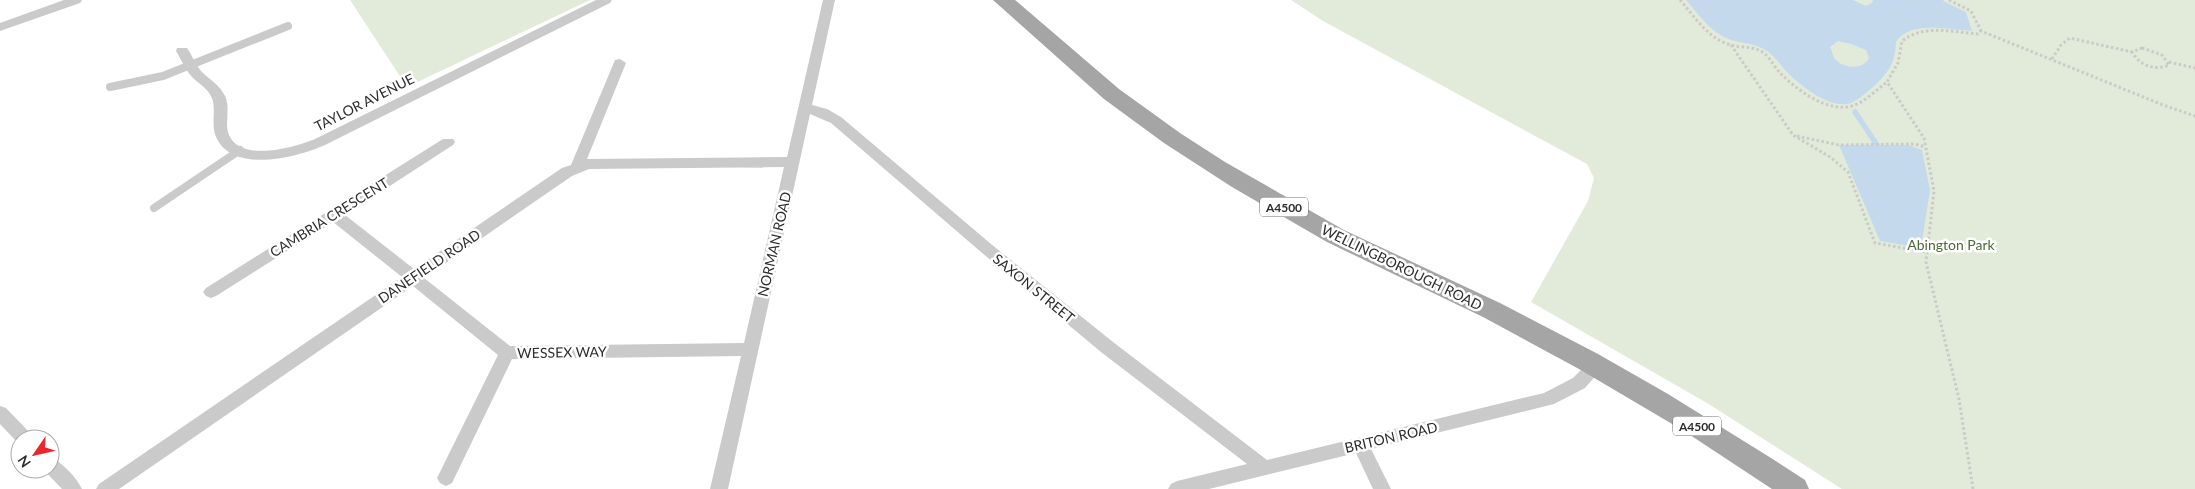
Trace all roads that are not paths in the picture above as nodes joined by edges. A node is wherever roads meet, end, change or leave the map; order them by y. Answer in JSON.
{"nodes":[{"id":1,"x":76,"y":0,"type":"edge"},
{"id":2,"x":606,"y":0,"type":"edge"},
{"id":3,"x":829,"y":0,"type":"edge"},
{"id":4,"x":1003,"y":0,"type":"edge"},
{"id":5,"x":288,"y":26,"type":"dead end"},
{"id":6,"x":0,"y":27,"type":"edge"},
{"id":7,"x":182,"y":51,"type":"dead end"},
{"id":8,"x":620,"y":62,"type":"dead end"},
{"id":9,"x":191,"y":65,"type":"junction"},
{"id":10,"x":110,"y":87,"type":"dead end"},
{"id":11,"x":805,"y":108,"type":"junction"},
{"id":12,"x":448,"y":142,"type":"dead end"},
{"id":13,"x":240,"y":150,"type":"junction"},
{"id":14,"x":793,"y":162,"type":"junction"},
{"id":15,"x":577,"y":167,"type":"junction"},
{"id":16,"x":154,"y":208,"type":"dead end"},
{"id":17,"x":334,"y":214,"type":"junction"},
{"id":18,"x":413,"y":276,"type":"junction"},
{"id":19,"x":211,"y":292,"type":"dead end"},
{"id":20,"x":749,"y":349,"type":"junction"},
{"id":21,"x":506,"y":353,"type":"junction"},
{"id":22,"x":1596,"y":366,"type":"junction"},
{"id":23,"x":0,"y":413,"type":"edge"},
{"id":24,"x":15,"y":429,"type":"edge"},
{"id":25,"x":1360,"y":444,"type":"junction"},
{"id":26,"x":1265,"y":468,"type":"junction"},
{"id":27,"x":60,"y":475,"type":"edge"},
{"id":28,"x":446,"y":478,"type":"dead end"},
{"id":29,"x":73,"y":489,"type":"edge"},
{"id":30,"x":104,"y":489,"type":"edge"},
{"id":31,"x":719,"y":489,"type":"edge"},
{"id":32,"x":1177,"y":489,"type":"edge"},
{"id":33,"x":1382,"y":489,"type":"edge"},
{"id":34,"x":1795,"y":489,"type":"edge"}],
"edges":[{"from":1,"to":6,"type":"street"},
{"from":2,"to":13,"type":"street","name":"TAYLOR AVENUE"},
{"from":3,"to":11,"type":"street","name":"NORMAN ROAD"},
{"from":4,"to":22,"type":"main road","name":"WELLINGBOROUGH ROAD","number":"A4500"},
{"from":5,"to":9,"type":"lane"},
{"from":7,"to":9,"type":"street"},
{"from":8,"to":15,"type":"street"},
{"from":9,"to":10,"type":"lane"},
{"from":9,"to":13,"type":"street"},
{"from":11,"to":14,"type":"street","name":"NORMAN ROAD"},
{"from":11,"to":26,"type":"street","name":"SAXON STREET"},
{"from":12,"to":17,"type":"street","name":"CAMBRIA CRESCENT"},
{"from":13,"to":16,"type":"lane"},
{"from":14,"to":15,"type":"street","name":"DANEFIELD ROAD"},
{"from":14,"to":20,"type":"street","name":"NORMAN ROAD"},
{"from":15,"to":18,"type":"street","name":"DANEFIELD ROAD"},
{"from":17,"to":18,"type":"street","name":"WESSEX WAY"},
{"from":17,"to":19,"type":"street","name":"CAMBRIA CRESCENT"},
{"from":18,"to":21,"type":"street","name":"WESSEX WAY"},
{"from":18,"to":30,"type":"street","name":"DANEFIELD ROAD"},
{"from":20,"to":21,"type":"street","name":"WESSEX WAY"},
{"from":20,"to":31,"type":"street","name":"NORMAN ROAD"},
{"from":21,"to":28,"type":"street"},
{"from":22,"to":25,"type":"street","name":"BRITON ROAD"},
{"from":22,"to":34,"type":"main road","name":"WELLINGBOROUGH ROAD","number":"A4500"},
{"from":23,"to":24,"type":"street"},
{"from":25,"to":26,"type":"street","name":"BRITON ROAD"},
{"from":25,"to":33,"type":"street"},
{"from":26,"to":32,"type":"street","name":"BRITON ROAD"},
{"from":27,"to":29,"type":"street"}]}
